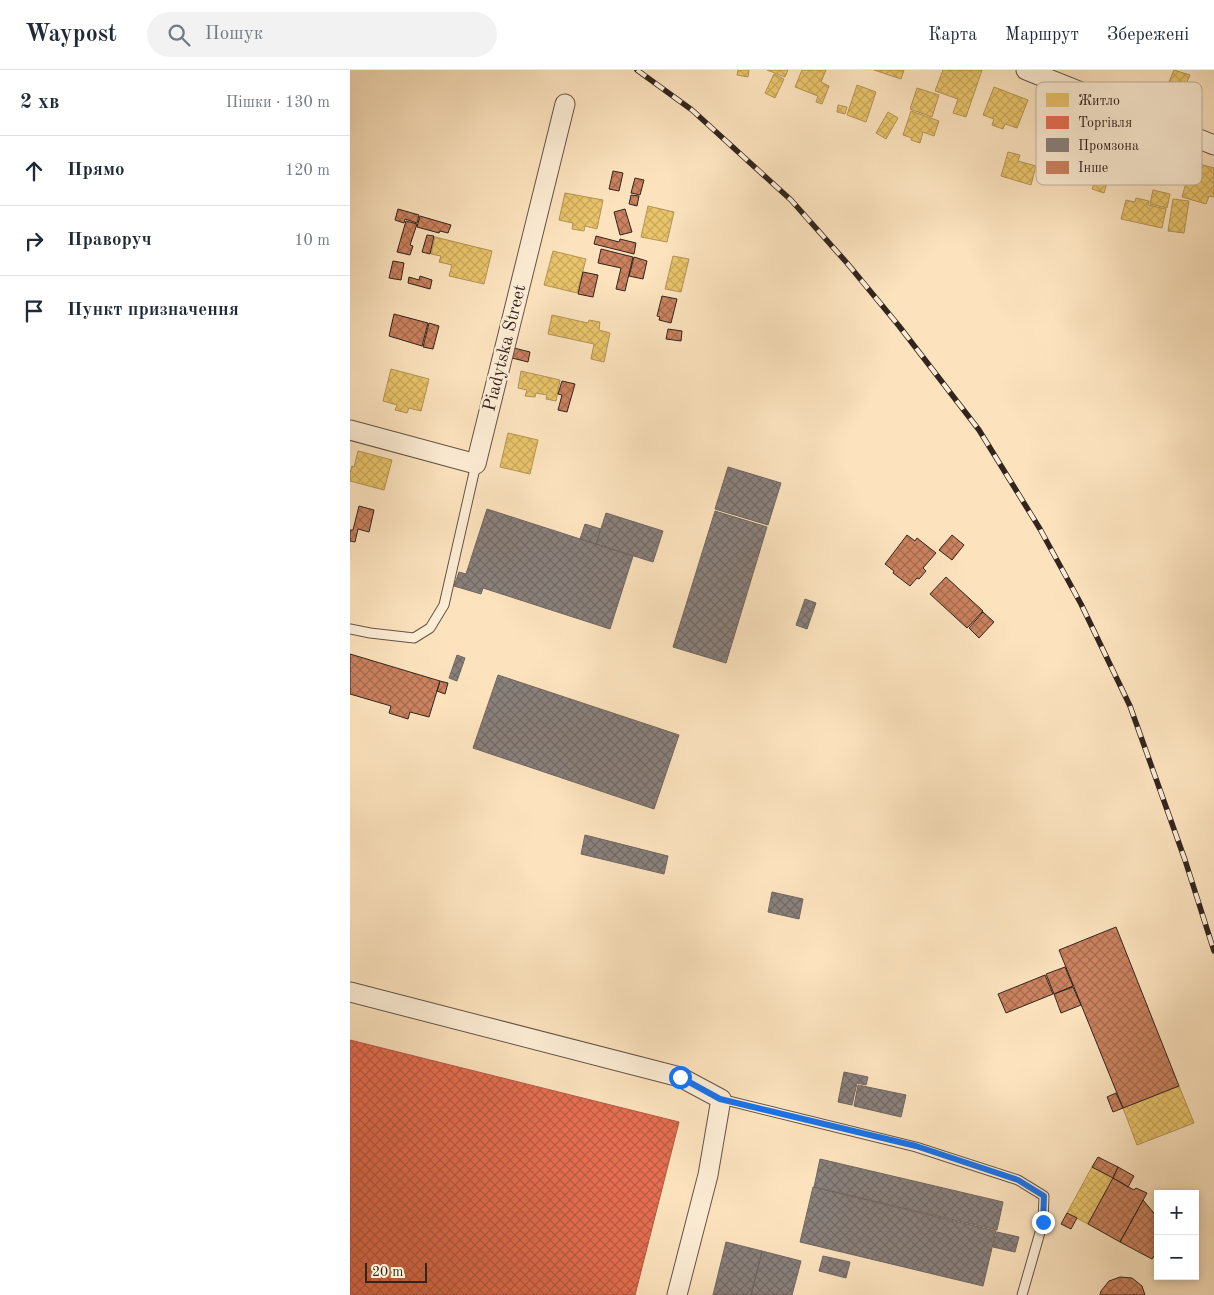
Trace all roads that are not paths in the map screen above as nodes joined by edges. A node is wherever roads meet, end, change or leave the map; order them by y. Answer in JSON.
{"nodes":[{"id":1,"x":1026,"y":70,"type":"edge"},
{"id":2,"x":1056,"y":82,"type":"edge"},
{"id":3,"x":565,"y":104,"type":"dead end"},
{"id":4,"x":1202,"y":140,"type":"edge"},
{"id":5,"x":1214,"y":145,"type":"edge"},
{"id":6,"x":350,"y":430,"type":"edge"},
{"id":7,"x":476,"y":464,"type":"junction"},
{"id":8,"x":350,"y":629,"type":"edge"},
{"id":9,"x":350,"y":992,"type":"edge"},
{"id":10,"x":720,"y":1099,"type":"junction"},
{"id":11,"x":677,"y":1295,"type":"edge"},
{"id":12,"x":1022,"y":1295,"type":"edge"}],
"edges":[{"from":1,"to":2,"type":"street"},
{"from":3,"to":7,"type":"street","name":"Piadytska Street"},
{"from":4,"to":5,"type":"street"},
{"from":6,"to":7,"type":"street"},
{"from":7,"to":8,"type":"lane"},
{"from":9,"to":10,"type":"street"},
{"from":10,"to":11,"type":"street"},
{"from":10,"to":12,"type":"lane"}]}
